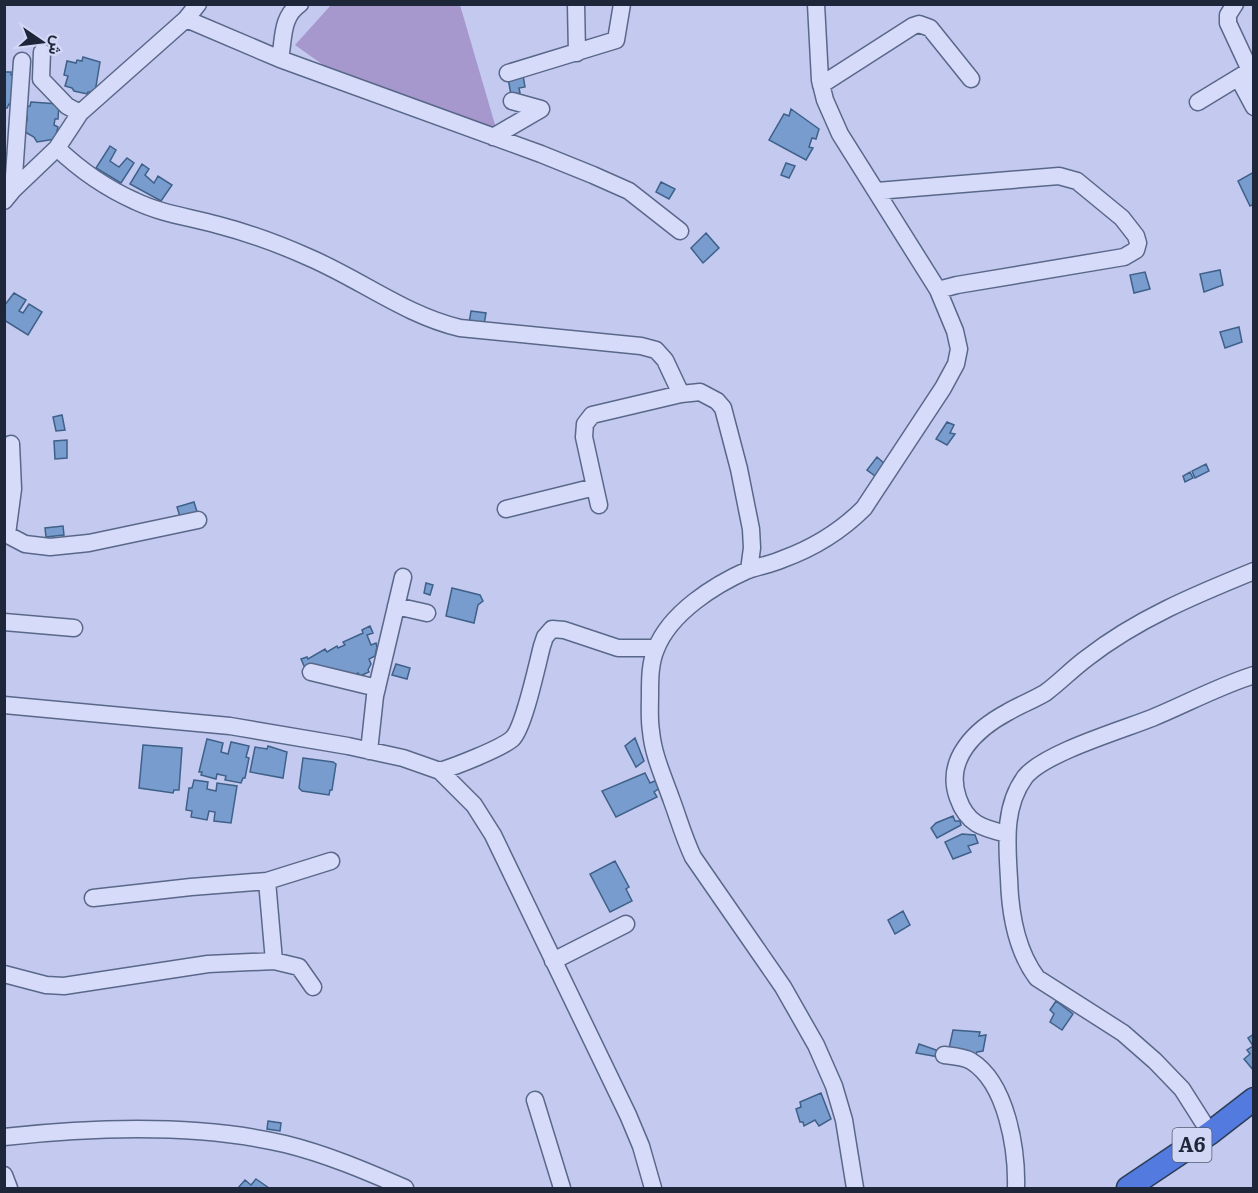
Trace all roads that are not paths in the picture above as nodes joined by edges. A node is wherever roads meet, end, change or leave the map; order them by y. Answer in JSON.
{"nodes":[{"id":1,"x":198,"y":4,"type":"edge"},
{"id":2,"x":300,"y":4,"type":"edge"},
{"id":3,"x":576,"y":4,"type":"edge"},
{"id":4,"x":622,"y":4,"type":"edge"},
{"id":5,"x":816,"y":4,"type":"edge"},
{"id":6,"x":1235,"y":4,"type":"edge"},
{"id":7,"x":186,"y":19,"type":"junction"},
{"id":8,"x":42,"y":52,"type":"dead end"},
{"id":9,"x":577,"y":52,"type":"junction"},
{"id":10,"x":280,"y":58,"type":"junction"},
{"id":11,"x":22,"y":61,"type":"dead end"},
{"id":12,"x":508,"y":73,"type":"dead end"},
{"id":13,"x":1247,"y":76,"type":"edge"},
{"id":14,"x":971,"y":79,"type":"dead end"},
{"id":15,"x":821,"y":85,"type":"junction"},
{"id":16,"x":512,"y":101,"type":"dead end"},
{"id":17,"x":1198,"y":102,"type":"dead end"},
{"id":18,"x":1254,"y":107,"type":"edge"},
{"id":19,"x":80,"y":113,"type":"junction"},
{"id":20,"x":493,"y":137,"type":"junction"},
{"id":21,"x":57,"y":148,"type":"junction"},
{"id":22,"x":877,"y":191,"type":"junction"},
{"id":23,"x":9,"y":196,"type":"edge"},
{"id":24,"x":680,"y":231,"type":"dead end"},
{"id":25,"x":938,"y":290,"type":"junction"},
{"id":26,"x":681,"y":394,"type":"junction"},
{"id":27,"x":11,"y":444,"type":"dead end"},
{"id":28,"x":595,"y":487,"type":"junction"},
{"id":29,"x":599,"y":505,"type":"dead end"},
{"id":30,"x":506,"y":509,"type":"dead end"},
{"id":31,"x":198,"y":520,"type":"dead end"},
{"id":32,"x":6,"y":533,"type":"edge"},
{"id":33,"x":749,"y":570,"type":"junction"},
{"id":34,"x":1254,"y":571,"type":"edge"},
{"id":35,"x":403,"y":577,"type":"dead end"},
{"id":36,"x":396,"y":606,"type":"junction"},
{"id":37,"x":427,"y":613,"type":"dead end"},
{"id":38,"x":4,"y":622,"type":"edge"},
{"id":39,"x":74,"y":628,"type":"dead end"},
{"id":40,"x":656,"y":648,"type":"junction"},
{"id":41,"x":311,"y":672,"type":"dead end"},
{"id":42,"x":1254,"y":675,"type":"edge"},
{"id":43,"x":377,"y":688,"type":"junction"},
{"id":44,"x":4,"y":705,"type":"edge"},
{"id":45,"x":369,"y":751,"type":"junction"},
{"id":46,"x":440,"y":771,"type":"junction"},
{"id":47,"x":1006,"y":834,"type":"junction"},
{"id":48,"x":331,"y":861,"type":"dead end"},
{"id":49,"x":267,"y":881,"type":"junction"},
{"id":50,"x":93,"y":898,"type":"dead end"},
{"id":51,"x":626,"y":924,"type":"dead end"},
{"id":52,"x":274,"y":961,"type":"junction"},
{"id":53,"x":553,"y":961,"type":"junction"},
{"id":54,"x":4,"y":974,"type":"edge"},
{"id":55,"x":313,"y":987,"type":"dead end"},
{"id":56,"x":944,"y":1055,"type":"dead end"},
{"id":57,"x":1254,"y":1099,"type":"edge"},
{"id":58,"x":535,"y":1100,"type":"dead end"},
{"id":59,"x":1210,"y":1133,"type":"junction"},
{"id":60,"x":4,"y":1137,"type":"edge"},
{"id":61,"x":4,"y":1175,"type":"edge"},
{"id":62,"x":9,"y":1188,"type":"edge"},
{"id":63,"x":405,"y":1188,"type":"edge"},
{"id":64,"x":562,"y":1188,"type":"edge"},
{"id":65,"x":653,"y":1188,"type":"edge"},
{"id":66,"x":855,"y":1188,"type":"edge"},
{"id":67,"x":1016,"y":1188,"type":"edge"},
{"id":68,"x":1128,"y":1188,"type":"edge"}],
"edges":[{"from":1,"to":7,"type":"street"},
{"from":2,"to":10,"type":"street"},
{"from":3,"to":9,"type":"street"},
{"from":4,"to":9,"type":"street"},
{"from":5,"to":15,"type":"street"},
{"from":6,"to":13,"type":"street"},
{"from":7,"to":10,"type":"street"},
{"from":7,"to":19,"type":"street"},
{"from":8,"to":19,"type":"street"},
{"from":9,"to":12,"type":"street"},
{"from":10,"to":20,"type":"street"},
{"from":11,"to":23,"type":"street"},
{"from":13,"to":17,"type":"street"},
{"from":13,"to":18,"type":"street"},
{"from":14,"to":15,"type":"street"},
{"from":15,"to":22,"type":"street"},
{"from":16,"to":20,"type":"street"},
{"from":19,"to":21,"type":"street"},
{"from":20,"to":24,"type":"street"},
{"from":21,"to":23,"type":"street"},
{"from":21,"to":26,"type":"street"},
{"from":22,"to":25,"type":"street"},
{"from":22,"to":25,"type":"street"},
{"from":25,"to":33,"type":"street"},
{"from":26,"to":28,"type":"street"},
{"from":26,"to":33,"type":"street"},
{"from":27,"to":32,"type":"street"},
{"from":28,"to":29,"type":"street"},
{"from":28,"to":30,"type":"street"},
{"from":31,"to":32,"type":"street"},
{"from":33,"to":40,"type":"street"},
{"from":34,"to":47,"type":"street"},
{"from":35,"to":36,"type":"street"},
{"from":36,"to":37,"type":"street"},
{"from":36,"to":43,"type":"street"},
{"from":38,"to":39,"type":"street"},
{"from":40,"to":46,"type":"street"},
{"from":40,"to":66,"type":"street"},
{"from":41,"to":43,"type":"street"},
{"from":42,"to":47,"type":"street"},
{"from":43,"to":45,"type":"street"},
{"from":44,"to":45,"type":"street"},
{"from":45,"to":46,"type":"street"},
{"from":46,"to":53,"type":"street"},
{"from":47,"to":59,"type":"street"},
{"from":48,"to":49,"type":"street"},
{"from":49,"to":50,"type":"street"},
{"from":49,"to":52,"type":"street"},
{"from":51,"to":53,"type":"street"},
{"from":52,"to":54,"type":"street"},
{"from":52,"to":55,"type":"street"},
{"from":53,"to":65,"type":"street"},
{"from":56,"to":67,"type":"street"},
{"from":57,"to":59,"type":"highway","number":"A6"},
{"from":58,"to":64,"type":"street"},
{"from":59,"to":68,"type":"highway","number":"A6"},
{"from":60,"to":63,"type":"street"},
{"from":61,"to":62,"type":"street"}]}
